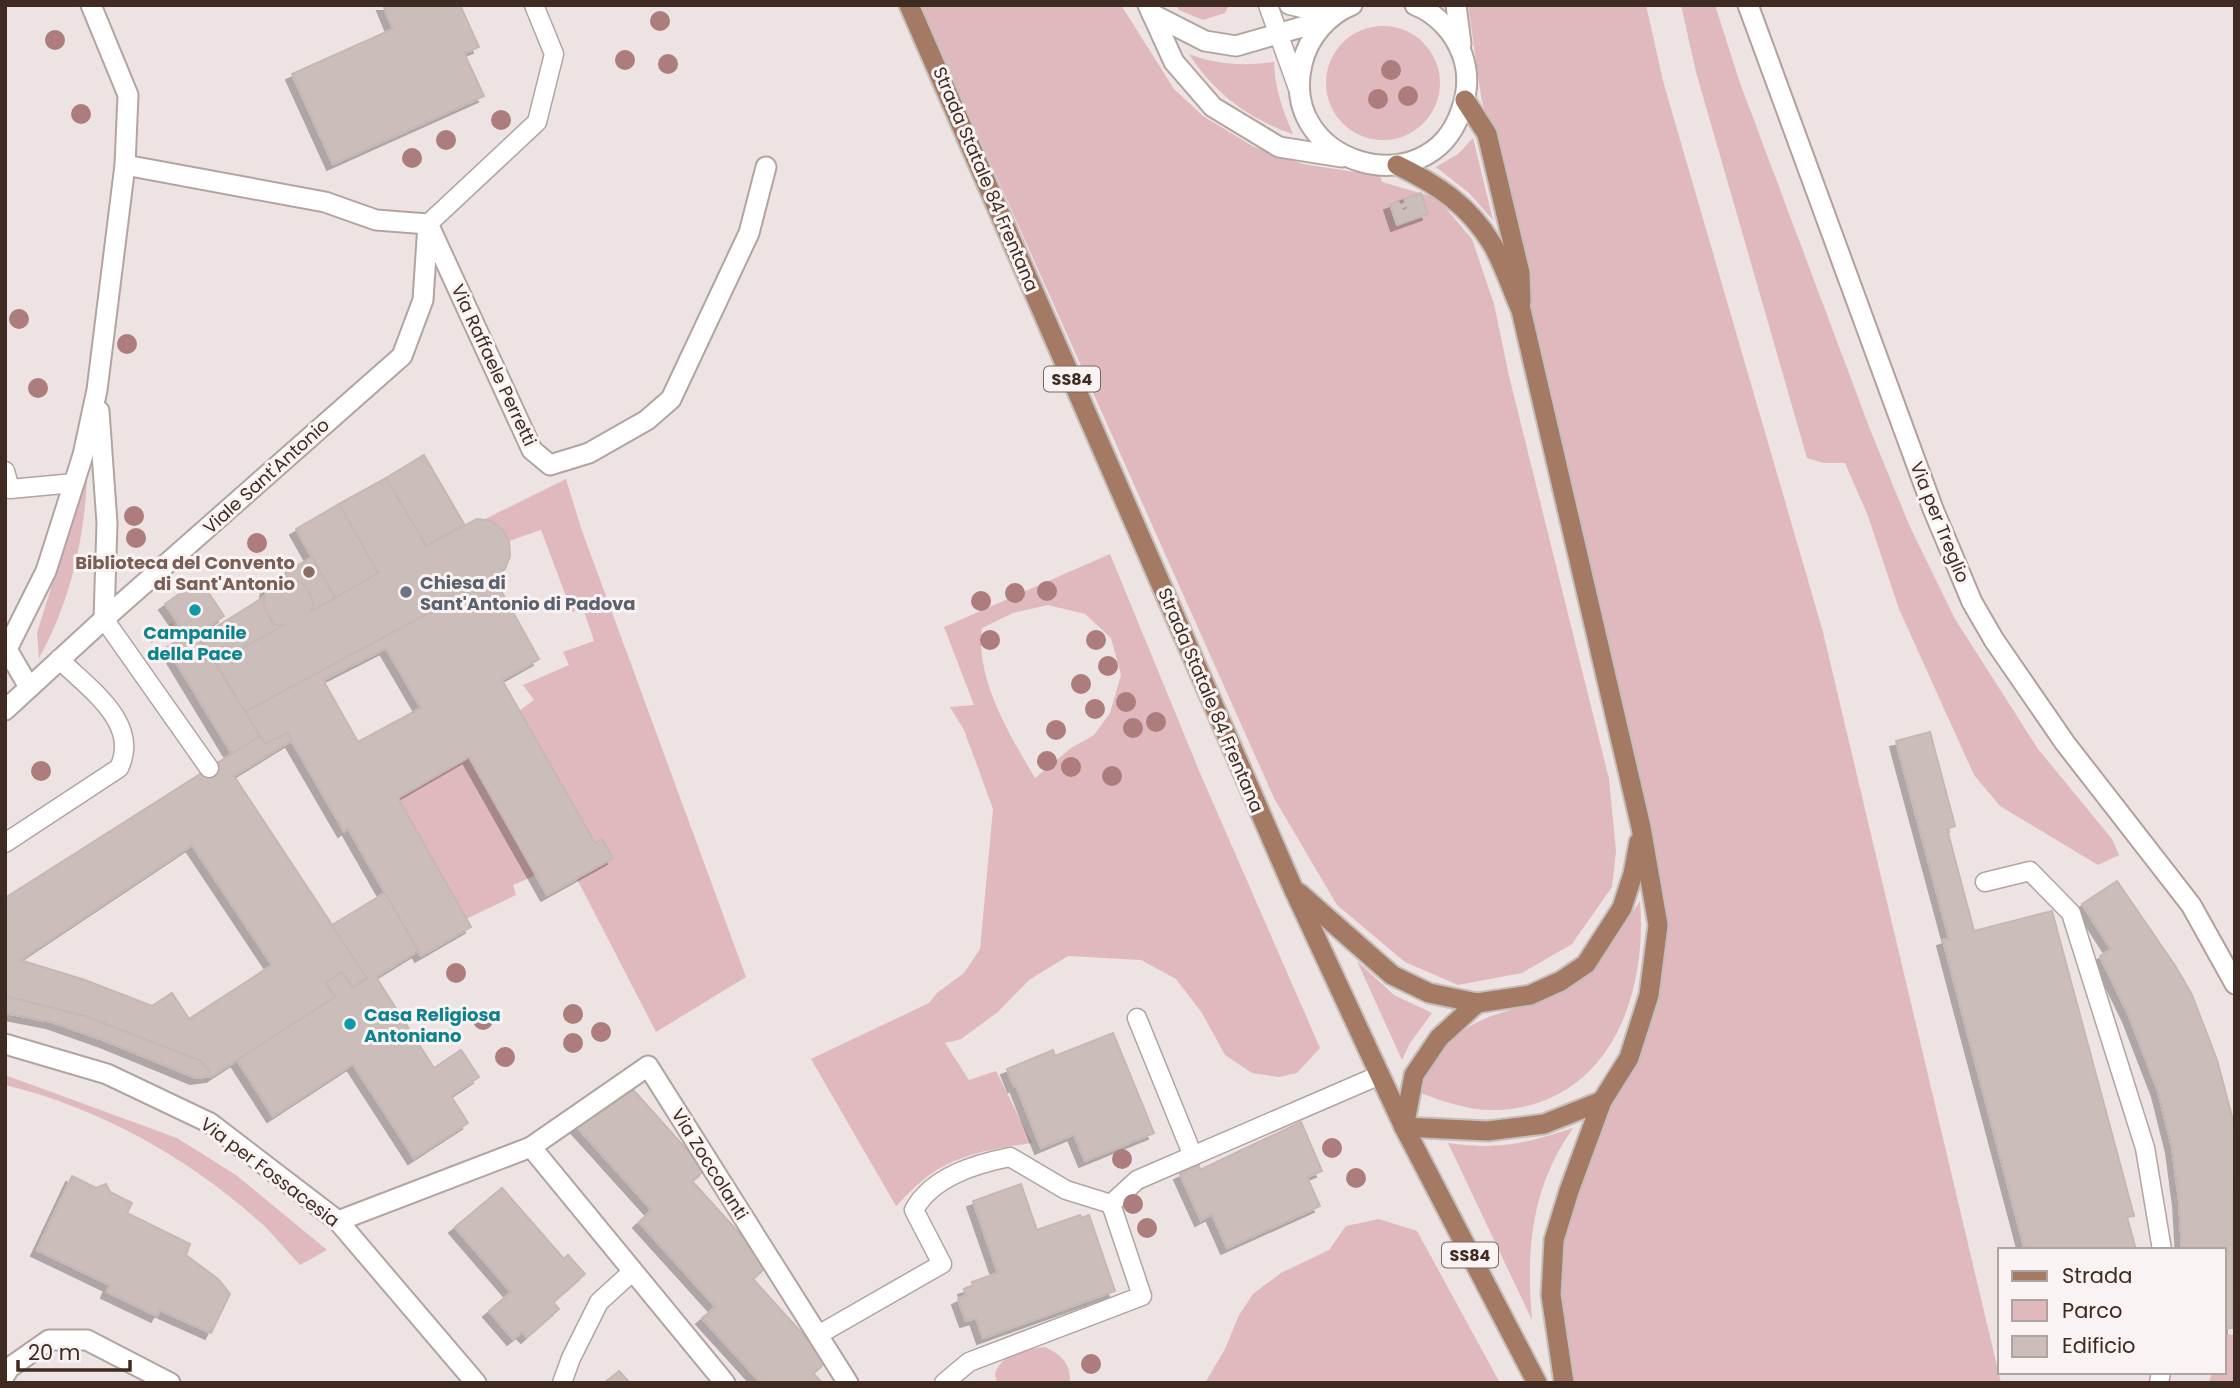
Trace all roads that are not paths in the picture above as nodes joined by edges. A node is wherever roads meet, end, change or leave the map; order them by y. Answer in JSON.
{"nodes":[{"id":1,"x":91,"y":5,"type":"edge"},
{"id":2,"x":534,"y":5,"type":"edge"},
{"id":3,"x":909,"y":5,"type":"edge"},
{"id":4,"x":1268,"y":5,"type":"edge"},
{"id":5,"x":1289,"y":5,"type":"edge"},
{"id":6,"x":1415,"y":5,"type":"edge"},
{"id":7,"x":1456,"y":5,"type":"edge"},
{"id":8,"x":1748,"y":5,"type":"edge"},
{"id":9,"x":1350,"y":6,"type":"edge"},
{"id":10,"x":1150,"y":10,"type":"edge"},
{"id":11,"x":1328,"y":19,"type":"junction"},
{"id":12,"x":1278,"y":35,"type":"junction"},
{"id":13,"x":1462,"y":52,"type":"junction"},
{"id":14,"x":1300,"y":94,"type":"junction"},
{"id":15,"x":1465,"y":100,"type":"junction"},
{"id":16,"x":1347,"y":158,"type":"junction"},
{"id":17,"x":125,"y":165,"type":"junction"},
{"id":18,"x":1397,"y":165,"type":"junction"},
{"id":19,"x":766,"y":167,"type":"dead end"},
{"id":20,"x":428,"y":224,"type":"junction"},
{"id":21,"x":1521,"y":310,"type":"junction"},
{"id":22,"x":97,"y":390,"type":"junction"},
{"id":23,"x":5,"y":471,"type":"edge"},
{"id":24,"x":74,"y":483,"type":"junction"},
{"id":25,"x":8,"y":490,"type":"edge"},
{"id":26,"x":104,"y":619,"type":"junction"},
{"id":27,"x":6,"y":650,"type":"edge"},
{"id":28,"x":59,"y":659,"type":"junction"},
{"id":29,"x":29,"y":687,"type":"junction"},
{"id":30,"x":5,"y":710,"type":"edge"},
{"id":31,"x":209,"y":768,"type":"dead end"},
{"id":32,"x":1641,"y":827,"type":"junction"},
{"id":33,"x":5,"y":843,"type":"edge"},
{"id":34,"x":1985,"y":882,"type":"dead end"},
{"id":35,"x":1293,"y":888,"type":"junction"},
{"id":36,"x":2235,"y":984,"type":"edge"},
{"id":37,"x":1477,"y":1003,"type":"junction"},
{"id":38,"x":1137,"y":1017,"type":"dead end"},
{"id":39,"x":5,"y":1044,"type":"edge"},
{"id":40,"x":1380,"y":1075,"type":"junction"},
{"id":41,"x":1602,"y":1101,"type":"junction"},
{"id":42,"x":1404,"y":1127,"type":"junction"},
{"id":43,"x":531,"y":1147,"type":"junction"},
{"id":44,"x":1193,"y":1156,"type":"junction"},
{"id":45,"x":1111,"y":1204,"type":"junction"},
{"id":46,"x":338,"y":1221,"type":"junction"},
{"id":47,"x":2162,"y":1248,"type":"edge"},
{"id":48,"x":633,"y":1271,"type":"junction"},
{"id":49,"x":818,"y":1335,"type":"junction"},
{"id":50,"x":5,"y":1375,"type":"edge"},
{"id":51,"x":170,"y":1383,"type":"edge"},
{"id":52,"x":476,"y":1383,"type":"edge"},
{"id":53,"x":562,"y":1383,"type":"edge"},
{"id":54,"x":725,"y":1383,"type":"edge"},
{"id":55,"x":848,"y":1383,"type":"edge"},
{"id":56,"x":944,"y":1383,"type":"edge"},
{"id":57,"x":1537,"y":1383,"type":"edge"},
{"id":58,"x":1564,"y":1383,"type":"edge"}],
"edges":[{"from":1,"to":17,"type":"street"},
{"from":2,"to":20,"type":"lane"},
{"from":3,"to":35,"type":"main road","name":"Strada Statale 84 Frentana","number":"SS84"},
{"from":4,"to":12,"type":"lane"},
{"from":5,"to":9,"type":"lane"},
{"from":6,"to":13,"type":"street"},
{"from":7,"to":13,"type":"street"},
{"from":8,"to":36,"type":"street","name":"Via per Treglio"},
{"from":9,"to":11,"type":"street"},
{"from":10,"to":12,"type":"street"},
{"from":10,"to":16,"type":"street"},
{"from":11,"to":12,"type":"street"},
{"from":11,"to":14,"type":"street"},
{"from":12,"to":14,"type":"lane"},
{"from":13,"to":15,"type":"street"},
{"from":14,"to":16,"type":"street"},
{"from":15,"to":18,"type":"street"},
{"from":15,"to":21,"type":"main road"},
{"from":16,"to":18,"type":"street"},
{"from":17,"to":20,"type":"street"},
{"from":17,"to":22,"type":"street"},
{"from":18,"to":21,"type":"main road"},
{"from":19,"to":20,"type":"street","name":"Via Raffaele Perretti"},
{"from":20,"to":26,"type":"street","name":"Viale Sant'Antonio"},
{"from":21,"to":32,"type":"main road"},
{"from":22,"to":24,"type":"street"},
{"from":22,"to":26,"type":"street"},
{"from":23,"to":25,"type":"lane"},
{"from":24,"to":25,"type":"lane"},
{"from":24,"to":27,"type":"street"},
{"from":26,"to":28,"type":"street","name":"Viale Sant'Antonio"},
{"from":26,"to":31,"type":"lane"},
{"from":27,"to":29,"type":"street"},
{"from":28,"to":29,"type":"street","name":"Viale Sant'Antonio"},
{"from":28,"to":33,"type":"lane"},
{"from":29,"to":30,"type":"street","name":"Viale Sant'Antonio"},
{"from":32,"to":37,"type":"main road"},
{"from":32,"to":41,"type":"main road"},
{"from":34,"to":47,"type":"lane"},
{"from":35,"to":37,"type":"main road"},
{"from":35,"to":40,"type":"main road","name":"Strada Statale 84 Frentana","number":"SS84"},
{"from":37,"to":42,"type":"main road"},
{"from":38,"to":44,"type":"lane"},
{"from":39,"to":46,"type":"street","name":"Via per Fossacesia"},
{"from":40,"to":42,"type":"main road","name":"Strada Statale 84 Frentana","number":"SS84"},
{"from":40,"to":44,"type":"lane"},
{"from":41,"to":42,"type":"main road"},
{"from":41,"to":58,"type":"main road"},
{"from":42,"to":57,"type":"main road","name":"Strada Statale 84 Frentana","number":"SS84"},
{"from":43,"to":46,"type":"street"},
{"from":43,"to":48,"type":"street"},
{"from":43,"to":49,"type":"street","name":"Via Zoccolanti"},
{"from":44,"to":45,"type":"lane"},
{"from":45,"to":49,"type":"lane"},
{"from":45,"to":56,"type":"lane"},
{"from":46,"to":52,"type":"street","name":"Via per Fossacesia"},
{"from":48,"to":53,"type":"lane"},
{"from":48,"to":54,"type":"street"},
{"from":49,"to":55,"type":"street","name":"Via Zoccolanti"},
{"from":50,"to":51,"type":"street"}]}
